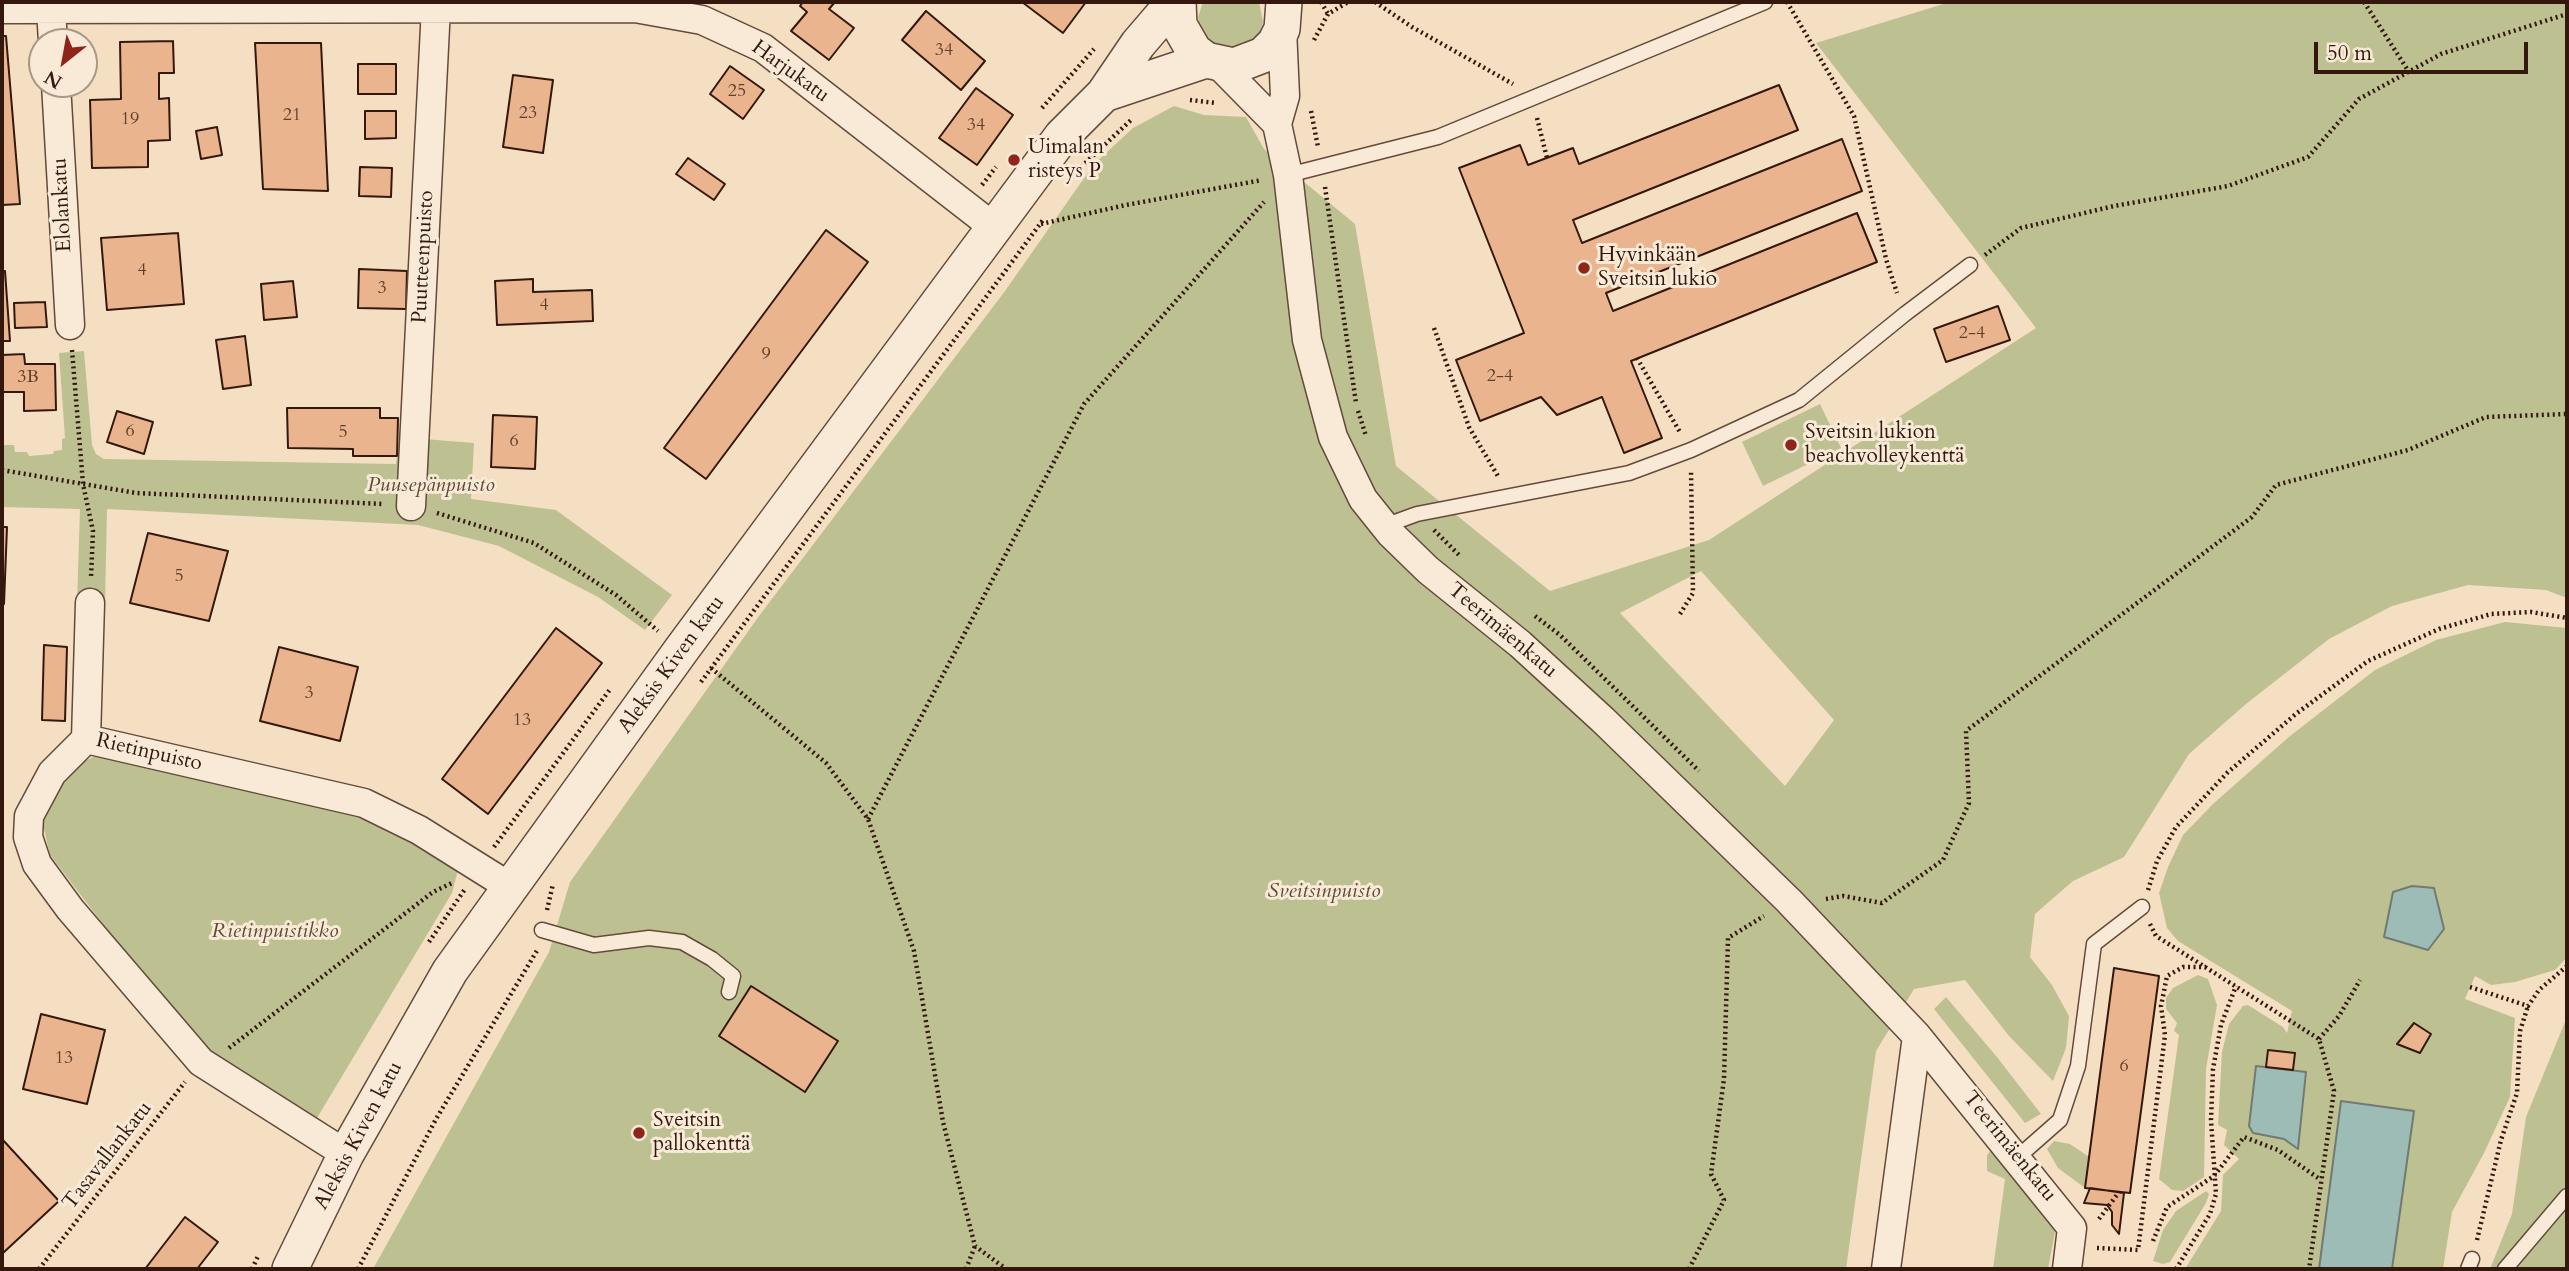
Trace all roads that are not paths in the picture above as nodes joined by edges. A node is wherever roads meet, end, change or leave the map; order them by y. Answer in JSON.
{"nodes":[{"id":1,"x":1176,"y":2,"type":"edge"},
{"id":2,"x":1765,"y":2,"type":"edge"},
{"id":3,"x":436,"y":8,"type":"junction"},
{"id":4,"x":2,"y":9,"type":"edge"},
{"id":5,"x":51,"y":9,"type":"junction"},
{"id":6,"x":1296,"y":13,"type":"edge"},
{"id":7,"x":52,"y":28,"type":"edge"},
{"id":8,"x":1212,"y":62,"type":"junction"},
{"id":9,"x":1104,"y":94,"type":"junction"},
{"id":10,"x":56,"y":98,"type":"edge"},
{"id":11,"x":1277,"y":124,"type":"junction"},
{"id":12,"x":1287,"y":176,"type":"junction"},
{"id":13,"x":996,"y":229,"type":"junction"},
{"id":14,"x":1970,"y":265,"type":"road end"},
{"id":15,"x":70,"y":325,"type":"road end"},
{"id":16,"x":411,"y":506,"type":"road end"},
{"id":17,"x":1384,"y":526,"type":"junction"},
{"id":18,"x":90,"y":603,"type":"road end"},
{"id":19,"x":86,"y":739,"type":"junction"},
{"id":20,"x":510,"y":887,"type":"junction"},
{"id":21,"x":2142,"y":907,"type":"road end"},
{"id":22,"x":542,"y":930,"type":"road end"},
{"id":23,"x":729,"y":992,"type":"dead end"},
{"id":24,"x":1917,"y":1035,"type":"junction"},
{"id":25,"x":346,"y":1154,"type":"junction"},
{"id":26,"x":2018,"y":1157,"type":"junction"},
{"id":27,"x":2567,"y":1196,"type":"edge"},
{"id":28,"x":290,"y":1269,"type":"edge"},
{"id":29,"x":1886,"y":1269,"type":"edge"},
{"id":30,"x":2067,"y":1269,"type":"edge"},
{"id":31,"x":2505,"y":1269,"type":"edge"}],
"edges":[{"from":1,"to":8,"type":"street"},
{"from":1,"to":9,"type":"street","name":"Aleksis Kiven katu"},
{"from":2,"to":12,"type":"lane"},
{"from":3,"to":5,"type":"street","name":"Harjukatu"},
{"from":3,"to":13,"type":"street","name":"Harjukatu"},
{"from":3,"to":16,"type":"street","name":"Puutteenpuisto"},
{"from":4,"to":5,"type":"street","name":"Harjukatu"},
{"from":5,"to":7,"type":"street"},
{"from":6,"to":8,"type":"street","name":"Aleksis Kiven katu"},
{"from":6,"to":11,"type":"street","name":"Teerimäenkatu"},
{"from":8,"to":9,"type":"street","name":"Aleksis Kiven katu"},
{"from":8,"to":11,"type":"street"},
{"from":9,"to":13,"type":"street","name":"Aleksis Kiven katu"},
{"from":10,"to":15,"type":"street","name":"Elolankatu"},
{"from":11,"to":12,"type":"street","name":"Teerimäenkatu"},
{"from":12,"to":17,"type":"street","name":"Teerimäenkatu"},
{"from":13,"to":20,"type":"street","name":"Aleksis Kiven katu"},
{"from":14,"to":17,"type":"lane"},
{"from":17,"to":24,"type":"street","name":"Teerimäenkatu"},
{"from":18,"to":19,"type":"street"},
{"from":19,"to":20,"type":"street","name":"Rietinpuisto"},
{"from":19,"to":25,"type":"street","name":"Rietinpuisto"},
{"from":20,"to":25,"type":"street","name":"Aleksis Kiven katu"},
{"from":21,"to":26,"type":"lane"},
{"from":22,"to":23,"type":"lane"},
{"from":24,"to":26,"type":"street","name":"Teerimäenkatu"},
{"from":24,"to":29,"type":"street"},
{"from":25,"to":28,"type":"street","name":"Aleksis Kiven katu"},
{"from":26,"to":30,"type":"street","name":"Teerimäenkatu"},
{"from":27,"to":31,"type":"lane"}]}
